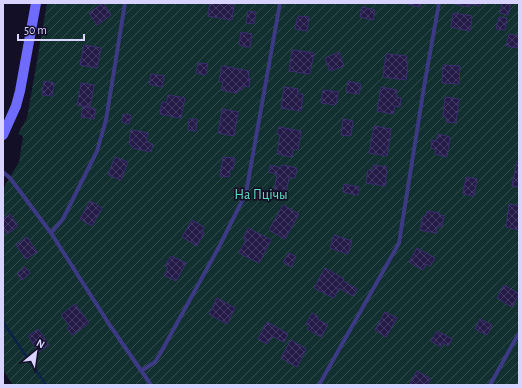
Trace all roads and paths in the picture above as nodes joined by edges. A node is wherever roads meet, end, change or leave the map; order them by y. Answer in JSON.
{"nodes":[{"id":1,"x":36,"y":3,"type":"edge"},
{"id":2,"x":125,"y":3,"type":"edge"},
{"id":3,"x":280,"y":3,"type":"edge"},
{"id":4,"x":439,"y":3,"type":"edge"},
{"id":5,"x":3,"y":135,"type":"edge"},
{"id":6,"x":3,"y":172,"type":"edge"},
{"id":7,"x":51,"y":233,"type":"junction"},
{"id":8,"x":519,"y":333,"type":"edge"},
{"id":9,"x":141,"y":371,"type":"junction"},
{"id":10,"x":151,"y":385,"type":"edge"},
{"id":11,"x":319,"y":385,"type":"edge"},
{"id":12,"x":490,"y":385,"type":"edge"}],
"edges":[{"from":1,"to":5,"type":"street"},
{"from":2,"to":7,"type":"lane"},
{"from":3,"to":9,"type":"lane"},
{"from":4,"to":11,"type":"lane"},
{"from":6,"to":7,"type":"lane"},
{"from":7,"to":9,"type":"lane"},
{"from":8,"to":12,"type":"lane"},
{"from":9,"to":10,"type":"lane"}]}
